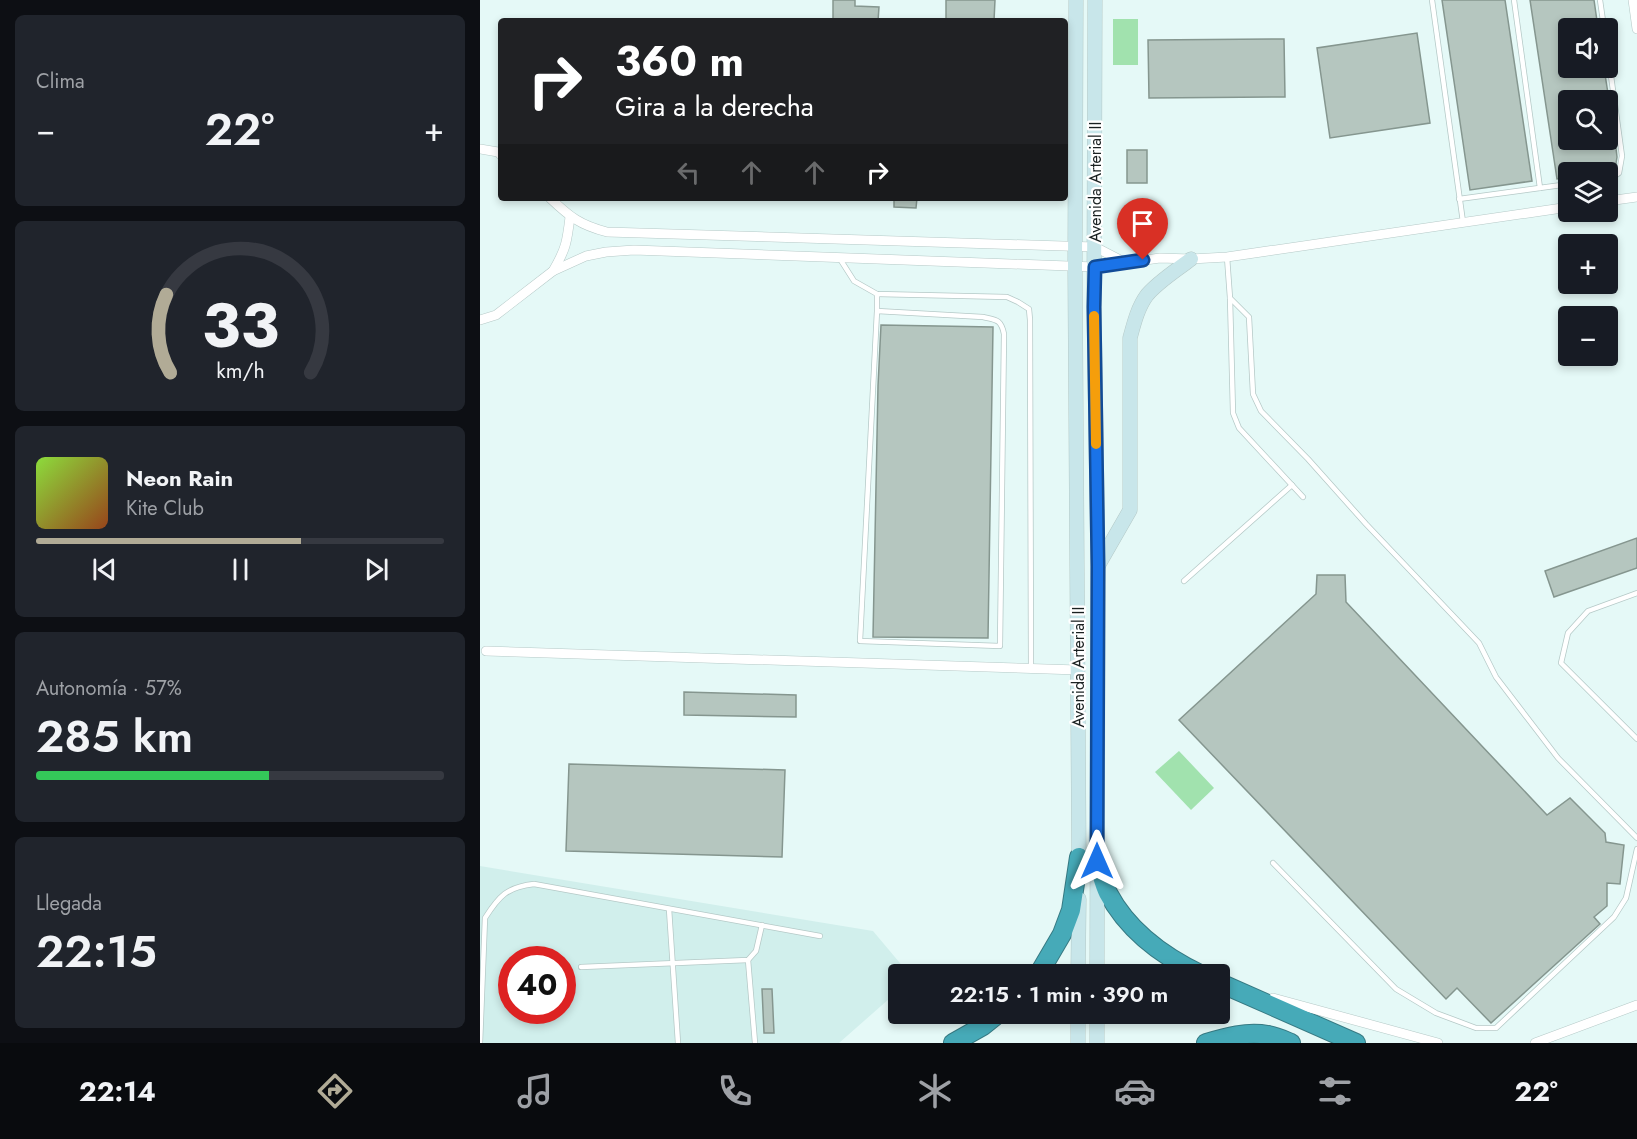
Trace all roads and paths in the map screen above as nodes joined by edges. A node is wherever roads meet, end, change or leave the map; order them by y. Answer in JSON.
{"nodes":[{"id":1,"x":1076,"y":0,"type":"edge"},
{"id":2,"x":1095,"y":0,"type":"edge"},
{"id":3,"x":1432,"y":0,"type":"edge"},
{"id":4,"x":1514,"y":0,"type":"edge"},
{"id":5,"x":1600,"y":0,"type":"edge"},
{"id":6,"x":1633,"y":0,"type":"edge"},
{"id":7,"x":1603,"y":18,"type":"edge"},
{"id":8,"x":1637,"y":29,"type":"edge"},
{"id":9,"x":1611,"y":78,"type":"edge"},
{"id":10,"x":480,"y":149,"type":"edge"},
{"id":11,"x":498,"y":153,"type":"edge"},
{"id":12,"x":498,"y":153,"type":"edge"},
{"id":13,"x":480,"y":156,"type":"edge"},
{"id":14,"x":1618,"y":174,"type":"edge"},
{"id":15,"x":1558,"y":186,"type":"edge"},
{"id":16,"x":1540,"y":188,"type":"junction"},
{"id":17,"x":1637,"y":197,"type":"edge"},
{"id":18,"x":1459,"y":199,"type":"junction"},
{"id":19,"x":1618,"y":200,"type":"edge"},
{"id":20,"x":553,"y":201,"type":"edge"},
{"id":21,"x":1558,"y":209,"type":"edge"},
{"id":22,"x":570,"y":217,"type":"junction"},
{"id":23,"x":1463,"y":222,"type":"junction"},
{"id":24,"x":1075,"y":247,"type":"junction"},
{"id":25,"x":1095,"y":247,"type":"junction"},
{"id":26,"x":1227,"y":257,"type":"junction"},
{"id":27,"x":839,"y":258,"type":"junction"},
{"id":28,"x":1191,"y":259,"type":"junction"},
{"id":29,"x":1125,"y":263,"type":"junction"},
{"id":30,"x":1075,"y":267,"type":"junction"},
{"id":31,"x":1095,"y":267,"type":"junction"},
{"id":32,"x":553,"y":271,"type":"junction"},
{"id":33,"x":876,"y":294,"type":"junction"},
{"id":34,"x":1230,"y":298,"type":"junction"},
{"id":35,"x":877,"y":311,"type":"junction"},
{"id":36,"x":480,"y":312,"type":"edge"},
{"id":37,"x":496,"y":315,"type":"junction"},
{"id":38,"x":480,"y":321,"type":"edge"},
{"id":39,"x":1292,"y":485,"type":"junction"},
{"id":40,"x":1303,"y":497,"type":"dead end"},
{"id":41,"x":1098,"y":566,"type":"junction"},
{"id":42,"x":1184,"y":581,"type":"dead end"},
{"id":43,"x":1637,"y":593,"type":"edge"},
{"id":44,"x":486,"y":651,"type":"dead end"},
{"id":45,"x":1031,"y":668,"type":"junction"},
{"id":46,"x":1078,"y":670,"type":"junction"},
{"id":47,"x":1637,"y":739,"type":"edge"},
{"id":48,"x":1637,"y":838,"type":"edge"},
{"id":49,"x":1637,"y":849,"type":"edge"},
{"id":50,"x":1079,"y":856,"type":"junction"},
{"id":51,"x":1097,"y":861,"type":"junction"},
{"id":52,"x":1273,"y":862,"type":"dead end"},
{"id":53,"x":669,"y":909,"type":"junction"},
{"id":54,"x":762,"y":925,"type":"junction"},
{"id":55,"x":820,"y":936,"type":"dead end"},
{"id":56,"x":748,"y":960,"type":"junction"},
{"id":57,"x":673,"y":964,"type":"junction"},
{"id":58,"x":1044,"y":964,"type":"edge"},
{"id":59,"x":1078,"y":964,"type":"edge"},
{"id":60,"x":1097,"y":964,"type":"edge"},
{"id":61,"x":1180,"y":964,"type":"edge"},
{"id":62,"x":581,"y":967,"type":"dead end"},
{"id":63,"x":1230,"y":986,"type":"edge"},
{"id":64,"x":1230,"y":988,"type":"edge"},
{"id":65,"x":1637,"y":1005,"type":"edge"},
{"id":66,"x":986,"y":1024,"type":"edge"},
{"id":67,"x":1078,"y":1024,"type":"edge"},
{"id":68,"x":1097,"y":1024,"type":"edge"},
{"id":69,"x":480,"y":1043,"type":"edge"},
{"id":70,"x":678,"y":1043,"type":"edge"},
{"id":71,"x":755,"y":1043,"type":"edge"},
{"id":72,"x":953,"y":1043,"type":"edge"},
{"id":73,"x":1078,"y":1043,"type":"edge"},
{"id":74,"x":1097,"y":1043,"type":"edge"},
{"id":75,"x":1206,"y":1043,"type":"edge"},
{"id":76,"x":1291,"y":1043,"type":"edge"},
{"id":77,"x":1356,"y":1043,"type":"edge"},
{"id":78,"x":1438,"y":1043,"type":"edge"},
{"id":79,"x":1535,"y":1043,"type":"edge"}],
"edges":[{"from":1,"to":24,"type":"street","name":"Avenida Arterial II"},
{"from":2,"to":25,"type":"street","name":"Avenida Arterial II"},
{"from":3,"to":18,"type":"lane"},
{"from":4,"to":16,"type":"lane"},
{"from":5,"to":7,"type":"lane"},
{"from":6,"to":8,"type":"street"},
{"from":9,"to":14,"type":"lane"},
{"from":10,"to":11,"type":"street"},
{"from":12,"to":13,"type":"street"},
{"from":15,"to":16,"type":"lane"},
{"from":16,"to":18,"type":"lane"},
{"from":17,"to":19,"type":"street"},
{"from":18,"to":23,"type":"lane"},
{"from":20,"to":22,"type":"street"},
{"from":21,"to":23,"type":"street"},
{"from":22,"to":24,"type":"street"},
{"from":22,"to":32,"type":"street"},
{"from":23,"to":26,"type":"street"},
{"from":24,"to":25,"type":"street"},
{"from":24,"to":30,"type":"street","name":"Avenida Arterial II"},
{"from":25,"to":29,"type":"street"},
{"from":25,"to":31,"type":"street","name":"Avenida Arterial II"},
{"from":26,"to":28,"type":"street"},
{"from":26,"to":34,"type":"lane"},
{"from":27,"to":30,"type":"street"},
{"from":27,"to":32,"type":"street"},
{"from":27,"to":33,"type":"lane"},
{"from":28,"to":29,"type":"street"},
{"from":28,"to":41,"type":"street"},
{"from":29,"to":31,"type":"street"},
{"from":30,"to":31,"type":"street"},
{"from":30,"to":46,"type":"street","name":"Avenida Arterial II"},
{"from":31,"to":41,"type":"street","name":"Avenida Arterial II"},
{"from":32,"to":37,"type":"street"},
{"from":33,"to":35,"type":"lane"},
{"from":33,"to":45,"type":"lane"},
{"from":34,"to":39,"type":"lane"},
{"from":34,"to":48,"type":"lane"},
{"from":35,"to":35,"type":"lane"},
{"from":36,"to":37,"type":"street"},
{"from":37,"to":38,"type":"street"},
{"from":39,"to":40,"type":"lane"},
{"from":39,"to":42,"type":"lane"},
{"from":41,"to":51,"type":"street","name":"Avenida Arterial II"},
{"from":43,"to":47,"type":"lane"},
{"from":44,"to":45,"type":"street"},
{"from":45,"to":46,"type":"street"},
{"from":46,"to":50,"type":"street","name":"Avenida Arterial II"},
{"from":49,"to":52,"type":"lane"},
{"from":50,"to":58,"type":"highway"},
{"from":50,"to":59,"type":"street","name":"Avenida Arterial II"},
{"from":51,"to":60,"type":"street","name":"Avenida Arterial II"},
{"from":51,"to":61,"type":"highway"},
{"from":53,"to":54,"type":"lane"},
{"from":53,"to":57,"type":"lane"},
{"from":53,"to":69,"type":"lane"},
{"from":54,"to":55,"type":"lane"},
{"from":54,"to":56,"type":"lane"},
{"from":56,"to":57,"type":"lane"},
{"from":56,"to":71,"type":"lane"},
{"from":57,"to":62,"type":"lane"},
{"from":57,"to":70,"type":"lane"},
{"from":63,"to":78,"type":"street"},
{"from":64,"to":77,"type":"highway"},
{"from":65,"to":79,"type":"street"},
{"from":66,"to":72,"type":"highway"},
{"from":67,"to":73,"type":"street"},
{"from":68,"to":74,"type":"street"},
{"from":75,"to":76,"type":"highway"}]}
